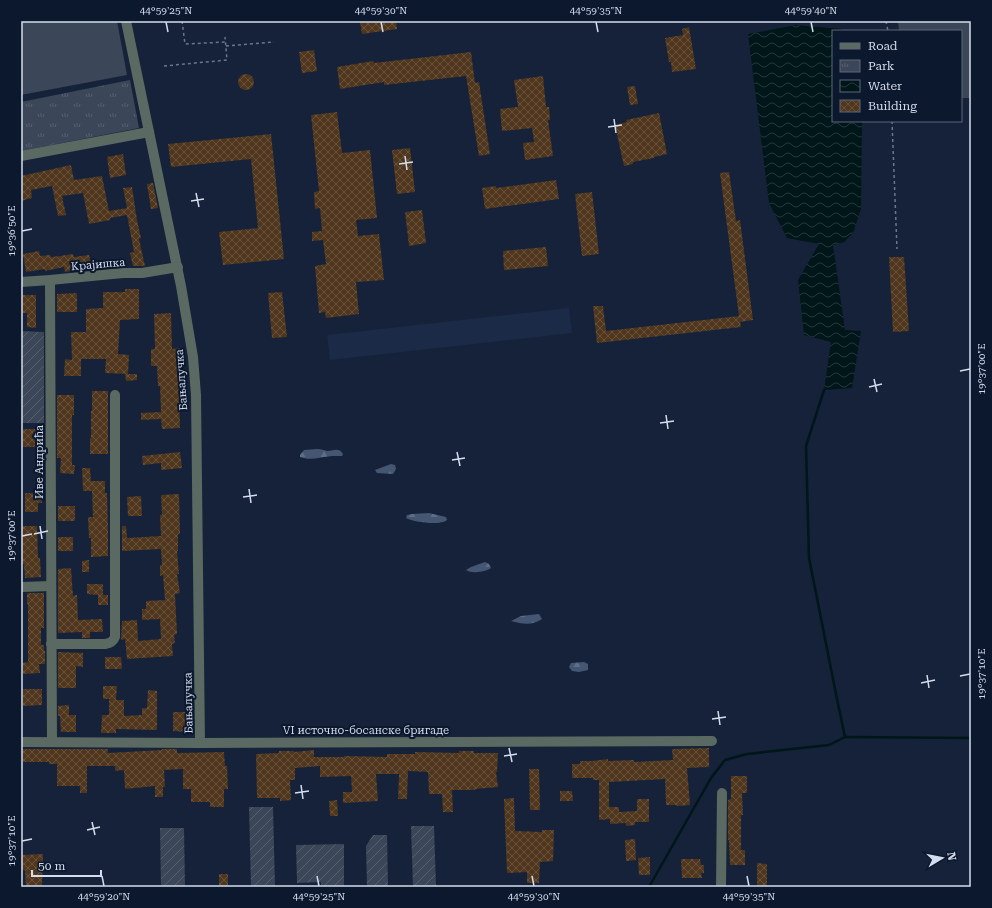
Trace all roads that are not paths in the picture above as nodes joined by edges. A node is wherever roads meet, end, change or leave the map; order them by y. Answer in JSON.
{"nodes":[{"id":1,"x":126,"y":21,"type":"edge"},
{"id":2,"x":149,"y":132,"type":"junction"},
{"id":3,"x":21,"y":156,"type":"edge"},
{"id":4,"x":178,"y":267,"type":"junction"},
{"id":5,"x":50,"y":280,"type":"junction"},
{"id":6,"x":21,"y":282,"type":"edge"},
{"id":7,"x":115,"y":395,"type":"dead end"},
{"id":8,"x":51,"y":586,"type":"junction"},
{"id":9,"x":21,"y":587,"type":"edge"},
{"id":10,"x":51,"y":644,"type":"junction"},
{"id":11,"x":712,"y":741,"type":"dead end"},
{"id":12,"x":21,"y":742,"type":"edge"},
{"id":13,"x":52,"y":742,"type":"junction"},
{"id":14,"x":200,"y":743,"type":"junction"},
{"id":15,"x":722,"y":794,"type":"dead end"},
{"id":16,"x":721,"y":887,"type":"edge"}],
"edges":[{"from":1,"to":2,"type":"street","name":"Бањалучка"},
{"from":2,"to":3,"type":"street"},
{"from":2,"to":4,"type":"street","name":"Бањалучка"},
{"from":4,"to":5,"type":"street","name":"Крајишка"},
{"from":4,"to":14,"type":"street","name":"Бањалучка"},
{"from":5,"to":6,"type":"street","name":"Крајишка"},
{"from":5,"to":8,"type":"street","name":"Иве Андрића"},
{"from":7,"to":10,"type":"street"},
{"from":8,"to":9,"type":"street"},
{"from":8,"to":10,"type":"street","name":"Иве Андрића"},
{"from":10,"to":13,"type":"street","name":"Иве Андрића"},
{"from":11,"to":14,"type":"street","name":"VI источно-босанске бригаде"},
{"from":12,"to":13,"type":"street","name":"VI источно-босанске бригаде"},
{"from":13,"to":14,"type":"street","name":"VI источно-босанске бригаде"},
{"from":15,"to":16,"type":"street"}]}
